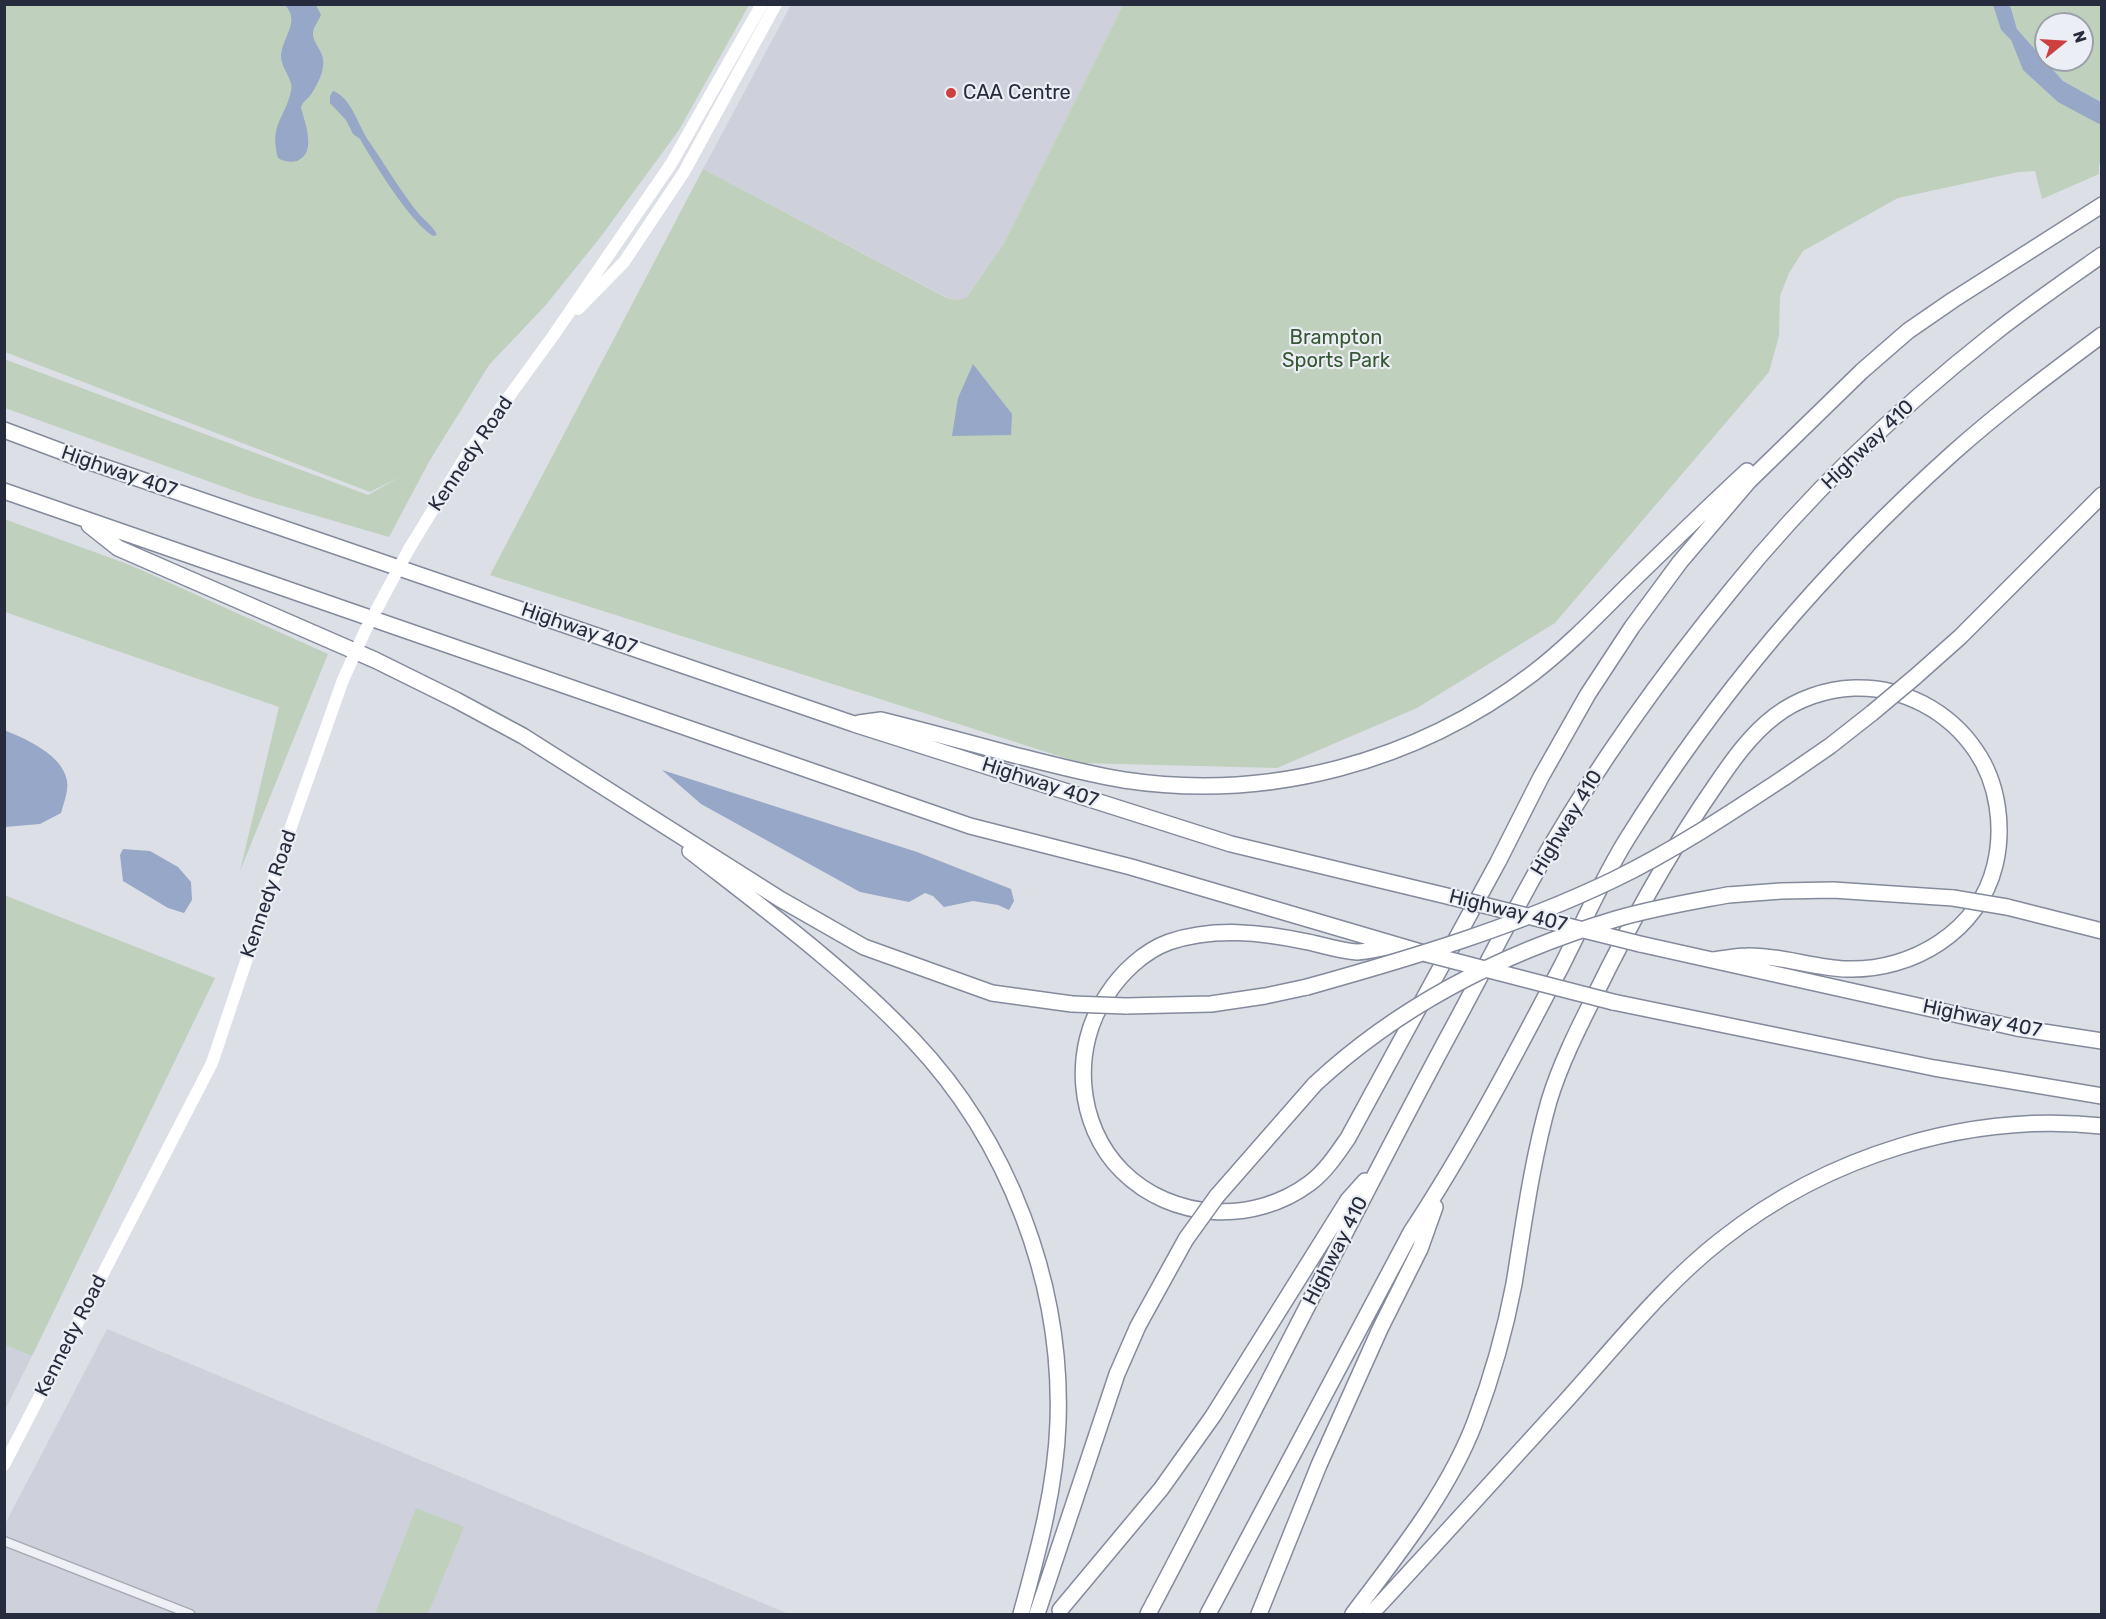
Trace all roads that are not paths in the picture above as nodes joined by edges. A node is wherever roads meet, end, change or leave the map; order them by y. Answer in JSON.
{"nodes":[{"id":1,"x":762,"y":4,"type":"edge"},
{"id":2,"x":776,"y":4,"type":"edge"},
{"id":3,"x":2102,"y":205,"type":"edge"},
{"id":4,"x":2102,"y":255,"type":"edge"},
{"id":5,"x":2102,"y":335,"type":"edge"},
{"id":6,"x":553,"y":336,"type":"junction"},
{"id":7,"x":1862,"y":371,"type":"junction"},
{"id":8,"x":4,"y":430,"type":"edge"},
{"id":9,"x":4,"y":491,"type":"edge"},
{"id":10,"x":2102,"y":495,"type":"edge"},
{"id":11,"x":80,"y":517,"type":"junction"},
{"id":12,"x":854,"y":724,"type":"junction"},
{"id":13,"x":668,"y":826,"type":"junction"},
{"id":14,"x":2102,"y":931,"type":"edge"},
{"id":15,"x":1397,"y":945,"type":"junction"},
{"id":16,"x":1713,"y":960,"type":"junction"},
{"id":17,"x":2102,"y":1041,"type":"edge"},
{"id":18,"x":2102,"y":1096,"type":"edge"},
{"id":19,"x":2102,"y":1126,"type":"edge"},
{"id":20,"x":1381,"y":1163,"type":"junction"},
{"id":21,"x":1443,"y":1183,"type":"junction"},
{"id":22,"x":4,"y":1465,"type":"edge"},
{"id":23,"x":4,"y":1540,"type":"edge"},
{"id":24,"x":1060,"y":1610,"type":"dead end"},
{"id":25,"x":190,"y":1614,"type":"edge"},
{"id":26,"x":1022,"y":1614,"type":"edge"},
{"id":27,"x":1036,"y":1614,"type":"edge"},
{"id":28,"x":1148,"y":1614,"type":"edge"},
{"id":29,"x":1208,"y":1614,"type":"edge"},
{"id":30,"x":1259,"y":1614,"type":"edge"},
{"id":31,"x":1353,"y":1614,"type":"edge"},
{"id":32,"x":1371,"y":1614,"type":"edge"}],
"edges":[{"from":1,"to":6,"type":"main road","name":"Kennedy Road"},
{"from":2,"to":6,"type":"main road","name":"Kennedy Road"},
{"from":3,"to":7,"type":"highway"},
{"from":4,"to":20,"type":"highway","name":"Highway 410"},
{"from":5,"to":21,"type":"highway"},
{"from":6,"to":22,"type":"main road","name":"Kennedy Road","bridge":true},
{"from":7,"to":12,"type":"highway"},
{"from":7,"to":15,"type":"highway"},
{"from":8,"to":12,"type":"highway","name":"Highway 407"},
{"from":9,"to":11,"type":"highway"},
{"from":10,"to":13,"type":"highway","bridge":true},
{"from":11,"to":13,"type":"highway"},
{"from":11,"to":15,"type":"highway"},
{"from":12,"to":16,"type":"highway","name":"Highway 407","bridge":true},
{"from":13,"to":26,"type":"highway"},
{"from":14,"to":27,"type":"highway","bridge":true},
{"from":15,"to":18,"type":"highway","bridge":true},
{"from":16,"to":17,"type":"highway","name":"Highway 407"},
{"from":16,"to":31,"type":"highway"},
{"from":19,"to":32,"type":"highway"},
{"from":20,"to":24,"type":"highway"},
{"from":20,"to":28,"type":"highway","name":"Highway 410"},
{"from":21,"to":29,"type":"highway"},
{"from":21,"to":30,"type":"highway"},
{"from":23,"to":25,"type":"street"}]}
